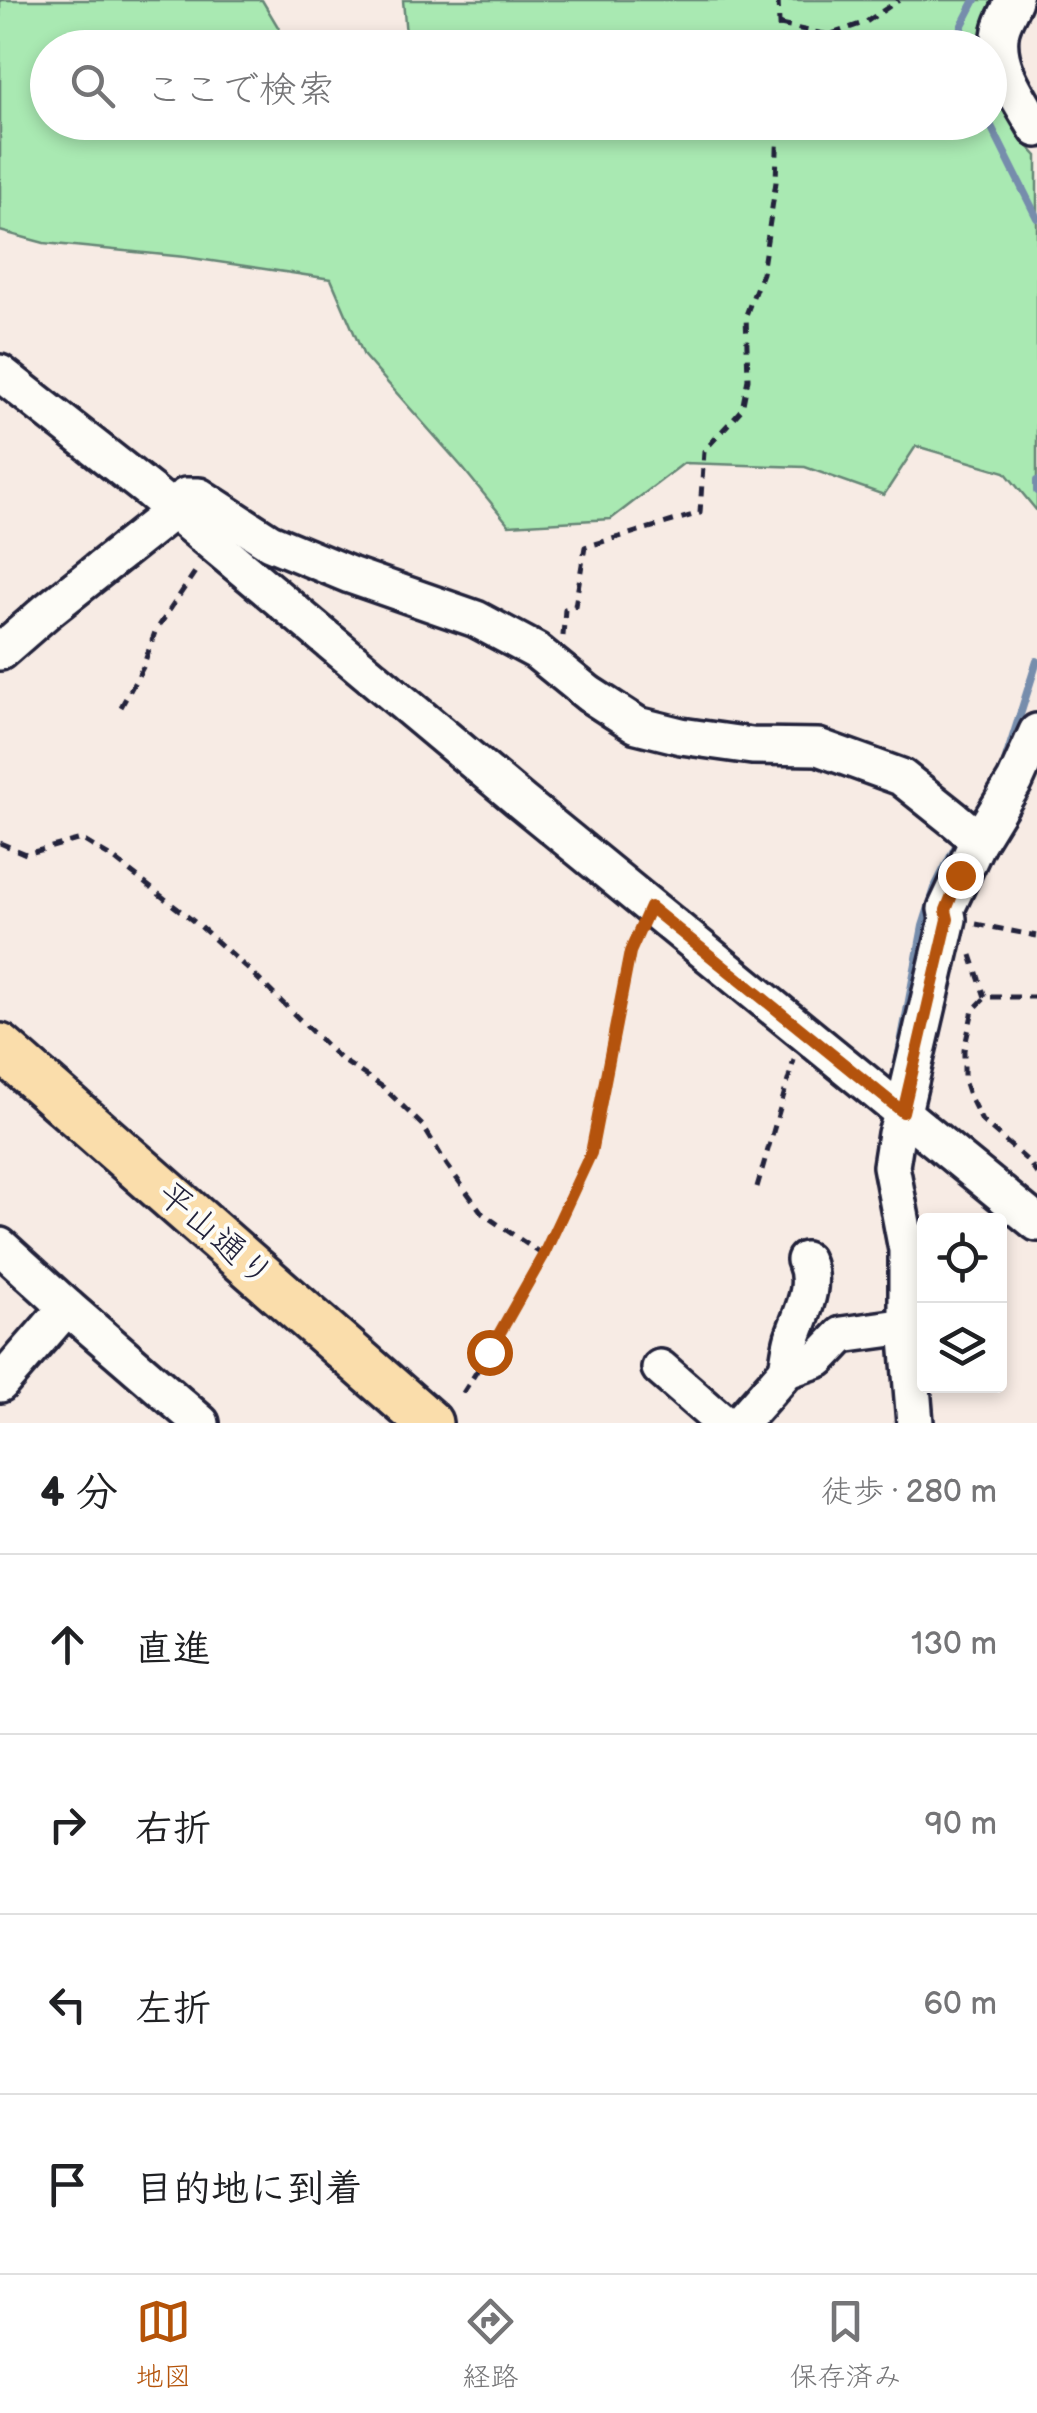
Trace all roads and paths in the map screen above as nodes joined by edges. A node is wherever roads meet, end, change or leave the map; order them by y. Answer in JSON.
{"nodes":[{"id":1,"x":778,"y":0,"type":"edge"},
{"id":2,"x":899,"y":0,"type":"edge"},
{"id":3,"x":1014,"y":0,"type":"edge"},
{"id":4,"x":780,"y":25,"type":"junction"},
{"id":5,"x":780,"y":30,"type":"edge"},
{"id":6,"x":807,"y":30,"type":"edge"},
{"id":7,"x":841,"y":30,"type":"edge"},
{"id":8,"x":1001,"y":30,"type":"edge"},
{"id":9,"x":1007,"y":74,"type":"edge"},
{"id":10,"x":1037,"y":129,"type":"edge"},
{"id":11,"x":777,"y":140,"type":"edge"},
{"id":12,"x":0,"y":372,"type":"edge"},
{"id":13,"x":172,"y":512,"type":"junction"},
{"id":14,"x":212,"y":545,"type":"junction"},
{"id":15,"x":0,"y":652,"type":"edge"},
{"id":16,"x":560,"y":670,"type":"junction"},
{"id":17,"x":120,"y":707,"type":"dead end"},
{"id":18,"x":1037,"y":732,"type":"edge"},
{"id":19,"x":968,"y":833,"type":"junction"},
{"id":20,"x":0,"y":843,"type":"edge"},
{"id":21,"x":650,"y":907,"type":"junction"},
{"id":22,"x":948,"y":919,"type":"junction"},
{"id":23,"x":1037,"y":936,"type":"edge"},
{"id":24,"x":1037,"y":997,"type":"edge"},
{"id":25,"x":802,"y":1031,"type":"junction"},
{"id":26,"x":0,"y":1047,"type":"edge"},
{"id":27,"x":893,"y":1105,"type":"junction"},
{"id":28,"x":1037,"y":1174,"type":"edge"},
{"id":29,"x":756,"y":1186,"type":"dead end"},
{"id":30,"x":1037,"y":1224,"type":"edge"},
{"id":31,"x":0,"y":1246,"type":"edge"},
{"id":32,"x":543,"y":1256,"type":"junction"},
{"id":33,"x":805,"y":1260,"type":"dead end"},
{"id":34,"x":67,"y":1308,"type":"junction"},
{"id":35,"x":897,"y":1328,"type":"junction"},
{"id":36,"x":660,"y":1368,"type":"dead end"},
{"id":37,"x":788,"y":1370,"type":"junction"},
{"id":38,"x":0,"y":1384,"type":"edge"},
{"id":39,"x":463,"y":1393,"type":"dead end"},
{"id":40,"x":201,"y":1423,"type":"edge"},
{"id":41,"x":429,"y":1423,"type":"edge"},
{"id":42,"x":723,"y":1423,"type":"edge"},
{"id":43,"x":740,"y":1423,"type":"edge"},
{"id":44,"x":914,"y":1423,"type":"edge"}],
"edges":[{"from":1,"to":4,"type":"path"},
{"from":2,"to":7,"type":"path"},
{"from":3,"to":8,"type":"street"},
{"from":4,"to":5,"type":"path"},
{"from":4,"to":6,"type":"path"},
{"from":9,"to":10,"type":"street"},
{"from":11,"to":16,"type":"path"},
{"from":12,"to":13,"type":"street"},
{"from":13,"to":14,"type":"street"},
{"from":13,"to":15,"type":"street"},
{"from":13,"to":16,"type":"street"},
{"from":14,"to":17,"type":"path"},
{"from":14,"to":21,"type":"street"},
{"from":16,"to":19,"type":"street"},
{"from":18,"to":19,"type":"street"},
{"from":19,"to":22,"type":"street"},
{"from":20,"to":32,"type":"path"},
{"from":21,"to":25,"type":"street"},
{"from":21,"to":32,"type":"path"},
{"from":22,"to":23,"type":"path"},
{"from":22,"to":27,"type":"street"},
{"from":24,"to":28,"type":"path"},
{"from":25,"to":27,"type":"street"},
{"from":25,"to":29,"type":"path"},
{"from":26,"to":41,"type":"main road","name":"平山通り"},
{"from":27,"to":30,"type":"street"},
{"from":27,"to":35,"type":"street"},
{"from":31,"to":34,"type":"street"},
{"from":32,"to":39,"type":"path"},
{"from":33,"to":37,"type":"street"},
{"from":34,"to":38,"type":"street"},
{"from":34,"to":40,"type":"street"},
{"from":35,"to":37,"type":"street"},
{"from":35,"to":44,"type":"street"},
{"from":36,"to":42,"type":"street"},
{"from":37,"to":43,"type":"street"}]}
